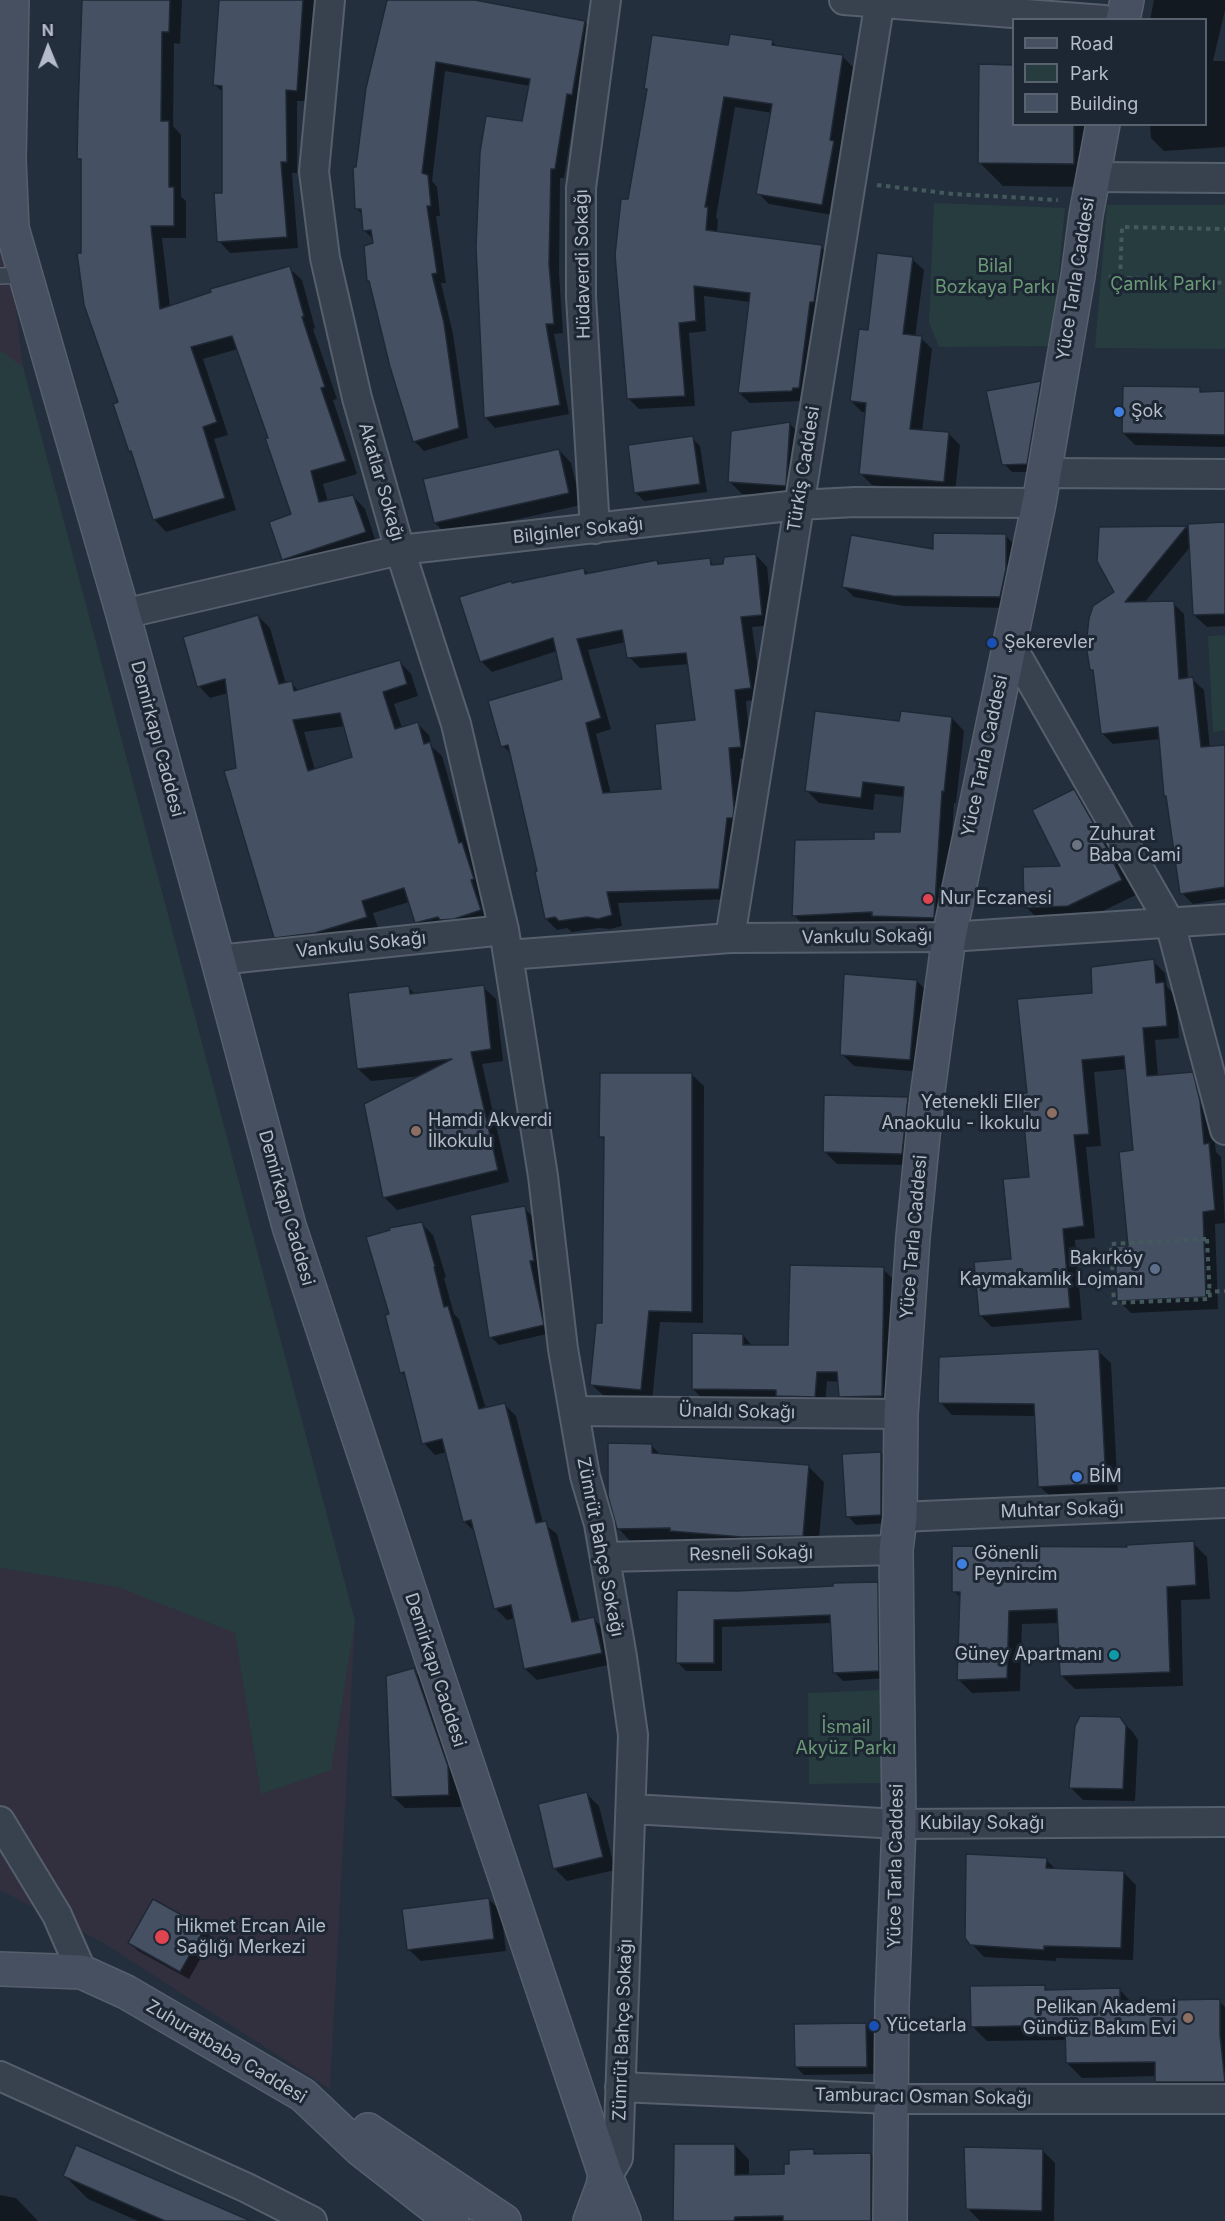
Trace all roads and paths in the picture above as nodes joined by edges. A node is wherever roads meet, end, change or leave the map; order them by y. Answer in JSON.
{"nodes":[{"id":1,"x":12,"y":0,"type":"edge"},
{"id":2,"x":330,"y":0,"type":"edge"},
{"id":3,"x":606,"y":0,"type":"edge"},
{"id":4,"x":844,"y":0,"type":"edge"},
{"id":5,"x":1127,"y":0,"type":"edge"},
{"id":6,"x":880,"y":2,"type":"edge"},
{"id":7,"x":1079,"y":18,"type":"edge"},
{"id":8,"x":1123,"y":18,"type":"edge"},
{"id":9,"x":1103,"y":126,"type":"edge"},
{"id":10,"x":1225,"y":178,"type":"edge"},
{"id":11,"x":850,"y":182,"type":"junction"},
{"id":12,"x":1091,"y":190,"type":"junction"},
{"id":13,"x":6,"y":228,"type":"edge"},
{"id":14,"x":1225,"y":229,"type":"edge"},
{"id":15,"x":13,"y":275,"type":"edge"},
{"id":16,"x":1078,"y":276,"type":"junction"},
{"id":17,"x":1120,"y":278,"type":"junction"},
{"id":18,"x":1225,"y":283,"type":"edge"},
{"id":19,"x":1225,"y":474,"type":"edge"},
{"id":20,"x":1042,"y":488,"type":"junction"},
{"id":21,"x":798,"y":506,"type":"junction"},
{"id":22,"x":595,"y":529,"type":"junction"},
{"id":23,"x":400,"y":550,"type":"junction"},
{"id":24,"x":123,"y":614,"type":"junction"},
{"id":25,"x":1009,"y":642,"type":"junction"},
{"id":26,"x":1225,"y":919,"type":"edge"},
{"id":27,"x":1170,"y":923,"type":"junction"},
{"id":28,"x":949,"y":936,"type":"junction"},
{"id":29,"x":730,"y":939,"type":"junction"},
{"id":30,"x":506,"y":943,"type":"junction"},
{"id":31,"x":218,"y":960,"type":"junction"},
{"id":32,"x":1225,"y":1127,"type":"edge"},
{"id":33,"x":1225,"y":1291,"type":"edge"},
{"id":34,"x":1208,"y":1292,"type":"junction"},
{"id":35,"x":574,"y":1411,"type":"junction"},
{"id":36,"x":901,"y":1414,"type":"junction"},
{"id":37,"x":1225,"y":1503,"type":"edge"},
{"id":38,"x":900,"y":1516,"type":"junction"},
{"id":39,"x":896,"y":1550,"type":"junction"},
{"id":40,"x":605,"y":1557,"type":"junction"},
{"id":41,"x":631,"y":1809,"type":"junction"},
{"id":42,"x":0,"y":1821,"type":"edge"},
{"id":43,"x":1225,"y":1822,"type":"edge"},
{"id":44,"x":899,"y":1824,"type":"junction"},
{"id":45,"x":0,"y":1969,"type":"edge"},
{"id":46,"x":82,"y":1972,"type":"junction"},
{"id":47,"x":0,"y":2076,"type":"edge"},
{"id":48,"x":620,"y":2087,"type":"junction"},
{"id":49,"x":303,"y":2095,"type":"junction"},
{"id":50,"x":891,"y":2099,"type":"junction"},
{"id":51,"x":1225,"y":2099,"type":"edge"},
{"id":52,"x":605,"y":2174,"type":"junction"},
{"id":53,"x":312,"y":2221,"type":"edge"},
{"id":54,"x":452,"y":2221,"type":"edge"},
{"id":55,"x":504,"y":2221,"type":"edge"},
{"id":56,"x":590,"y":2221,"type":"edge"},
{"id":57,"x":624,"y":2221,"type":"edge"},
{"id":58,"x":891,"y":2221,"type":"edge"}],
"edges":[{"from":1,"to":13,"type":"street","name":"Demirkapı Caddesi"},
{"from":2,"to":23,"type":"street","name":"Akatlar Sokağı"},
{"from":3,"to":22,"type":"street","name":"Hüdaverdi Sokağı"},
{"from":4,"to":6,"type":"street"},
{"from":5,"to":8,"type":"street"},
{"from":6,"to":7,"type":"street"},
{"from":6,"to":11,"type":"street","name":"Türkiş Caddesi"},
{"from":9,"to":12,"type":"street","name":"Yüce Tarla Caddesi"},
{"from":10,"to":12,"type":"street"},
{"from":11,"to":12,"type":"path"},
{"from":11,"to":21,"type":"street","name":"Türkiş Caddesi"},
{"from":12,"to":16,"type":"street","name":"Yüce Tarla Caddesi"},
{"from":13,"to":15,"type":"street","name":"Demirkapı Caddesi"},
{"from":14,"to":17,"type":"path"},
{"from":15,"to":24,"type":"street","name":"Demirkapı Caddesi"},
{"from":16,"to":17,"type":"path"},
{"from":16,"to":20,"type":"street","name":"Yüce Tarla Caddesi"},
{"from":17,"to":18,"type":"path"},
{"from":19,"to":20,"type":"street","name":"Bilginler Sokağı"},
{"from":20,"to":21,"type":"street","name":"Bilginler Sokağı"},
{"from":20,"to":25,"type":"street","name":"Yüce Tarla Caddesi"},
{"from":21,"to":22,"type":"street","name":"Bilginler Sokağı"},
{"from":21,"to":29,"type":"street","name":"Türkiş Caddesi"},
{"from":22,"to":23,"type":"street","name":"Bilginler Sokağı"},
{"from":23,"to":24,"type":"street","name":"Bilginler Sokağı"},
{"from":23,"to":30,"type":"street","name":"Akatlar Sokağı"},
{"from":24,"to":31,"type":"street","name":"Demirkapı Caddesi"},
{"from":25,"to":27,"type":"street"},
{"from":25,"to":28,"type":"street","name":"Yüce Tarla Caddesi"},
{"from":26,"to":27,"type":"street","name":"Vankulu Sokağı"},
{"from":27,"to":28,"type":"street","name":"Vankulu Sokağı"},
{"from":27,"to":32,"type":"street"},
{"from":28,"to":29,"type":"street","name":"Vankulu Sokağı"},
{"from":28,"to":36,"type":"street","name":"Yüce Tarla Caddesi"},
{"from":29,"to":30,"type":"street","name":"Vankulu Sokağı"},
{"from":30,"to":31,"type":"street","name":"Vankulu Sokağı"},
{"from":30,"to":35,"type":"street","name":"Zümrüt Bahçe Sokağı"},
{"from":31,"to":52,"type":"street","name":"Demirkapı Caddesi"},
{"from":33,"to":34,"type":"path"},
{"from":34,"to":34,"type":"path"},
{"from":35,"to":36,"type":"street","name":"Ünaldı Sokağı"},
{"from":35,"to":40,"type":"street","name":"Zümrüt Bahçe Sokağı"},
{"from":36,"to":38,"type":"street","name":"Yüce Tarla Caddesi"},
{"from":37,"to":38,"type":"street","name":"Muhtar Sokağı"},
{"from":38,"to":39,"type":"street","name":"Yüce Tarla Caddesi"},
{"from":39,"to":40,"type":"street","name":"Resneli Sokağı"},
{"from":39,"to":44,"type":"street","name":"Yüce Tarla Caddesi"},
{"from":40,"to":41,"type":"street","name":"Zümrüt Bahçe Sokağı"},
{"from":41,"to":44,"type":"street","name":"Kubilay Sokağı"},
{"from":41,"to":48,"type":"street","name":"Zümrüt Bahçe Sokağı"},
{"from":42,"to":46,"type":"street"},
{"from":43,"to":44,"type":"street","name":"Kubilay Sokağı"},
{"from":44,"to":50,"type":"street","name":"Yüce Tarla Caddesi"},
{"from":45,"to":46,"type":"street","name":"Zuhuratbaba Caddesi"},
{"from":46,"to":49,"type":"street","name":"Zuhuratbaba Caddesi"},
{"from":47,"to":53,"type":"street"},
{"from":48,"to":50,"type":"street","name":"Tamburacı Osman Sokağı"},
{"from":48,"to":52,"type":"street","name":"Zümrüt Bahçe Sokağı"},
{"from":49,"to":54,"type":"street","name":"Zuhuratbaba Caddesi"},
{"from":49,"to":55,"type":"street"},
{"from":50,"to":51,"type":"street","name":"Tamburacı Osman Sokağı"},
{"from":50,"to":58,"type":"street","name":"Yüce Tarla Caddesi"},
{"from":52,"to":56,"type":"street"},
{"from":52,"to":57,"type":"street","name":"Demirkapı Caddesi"}]}
